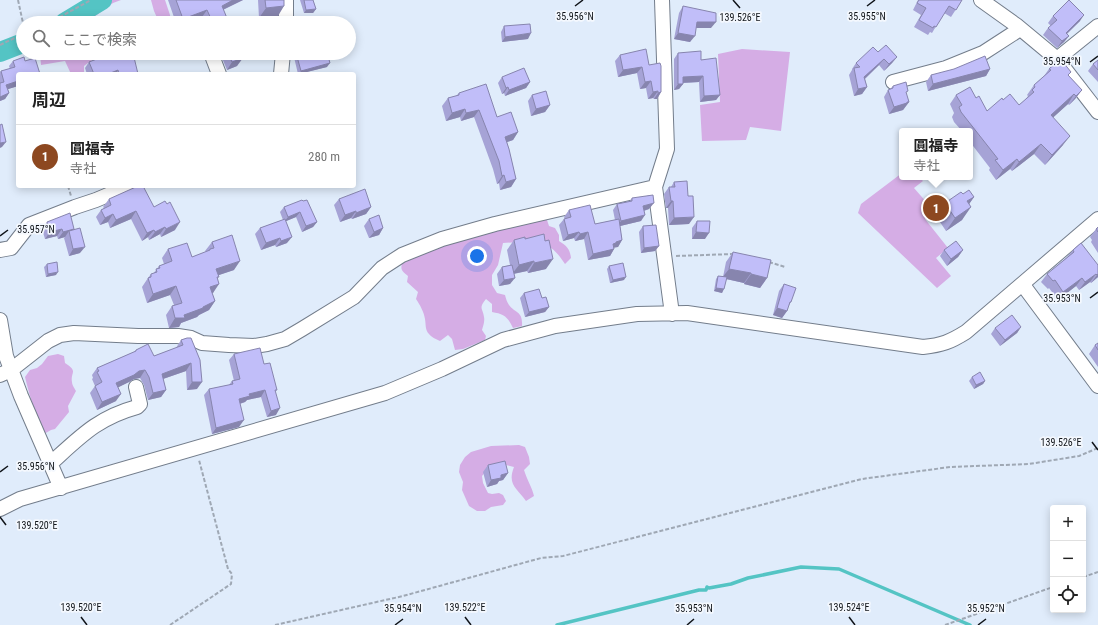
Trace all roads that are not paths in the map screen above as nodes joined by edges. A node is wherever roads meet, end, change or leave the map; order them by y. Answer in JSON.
{"nodes":[{"id":1,"x":286,"y":0,"type":"edge"},
{"id":2,"x":662,"y":0,"type":"edge"},
{"id":3,"x":981,"y":0,"type":"edge"},
{"id":4,"x":286,"y":16,"type":"edge"},
{"id":5,"x":1098,"y":26,"type":"edge"},
{"id":6,"x":1020,"y":29,"type":"junction"},
{"id":7,"x":1057,"y":59,"type":"junction"},
{"id":8,"x":214,"y":60,"type":"edge"},
{"id":9,"x":282,"y":60,"type":"edge"},
{"id":10,"x":218,"y":72,"type":"edge"},
{"id":11,"x":281,"y":72,"type":"edge"},
{"id":12,"x":893,"y":82,"type":"dead end"},
{"id":13,"x":1098,"y":112,"type":"edge"},
{"id":14,"x":655,"y":187,"type":"junction"},
{"id":15,"x":124,"y":188,"type":"edge"},
{"id":16,"x":1098,"y":219,"type":"edge"},
{"id":17,"x":1077,"y":238,"type":"junction"},
{"id":18,"x":1085,"y":249,"type":"edge"},
{"id":19,"x":0,"y":250,"type":"edge"},
{"id":20,"x":1022,"y":285,"type":"junction"},
{"id":21,"x":672,"y":314,"type":"junction"},
{"id":22,"x":0,"y":320,"type":"edge"},
{"id":23,"x":5,"y":372,"type":"edge"},
{"id":24,"x":1098,"y":386,"type":"edge"},
{"id":25,"x":136,"y":387,"type":"dead end"},
{"id":26,"x":50,"y":464,"type":"junction"},
{"id":27,"x":61,"y":488,"type":"junction"},
{"id":28,"x":0,"y":509,"type":"edge"}],
"edges":[{"from":1,"to":4,"type":"street"},
{"from":2,"to":14,"type":"street"},
{"from":3,"to":6,"type":"street"},
{"from":5,"to":7,"type":"street"},
{"from":6,"to":7,"type":"street"},
{"from":6,"to":12,"type":"street"},
{"from":7,"to":13,"type":"street"},
{"from":8,"to":10,"type":"street"},
{"from":9,"to":11,"type":"street"},
{"from":14,"to":21,"type":"street"},
{"from":14,"to":23,"type":"street"},
{"from":15,"to":19,"type":"street"},
{"from":16,"to":17,"type":"street"},
{"from":17,"to":18,"type":"street"},
{"from":17,"to":20,"type":"street"},
{"from":20,"to":21,"type":"street"},
{"from":20,"to":24,"type":"street"},
{"from":21,"to":27,"type":"street"},
{"from":22,"to":23,"type":"street"},
{"from":23,"to":26,"type":"street"},
{"from":25,"to":26,"type":"street"},
{"from":26,"to":27,"type":"street"},
{"from":27,"to":28,"type":"street"}]}
